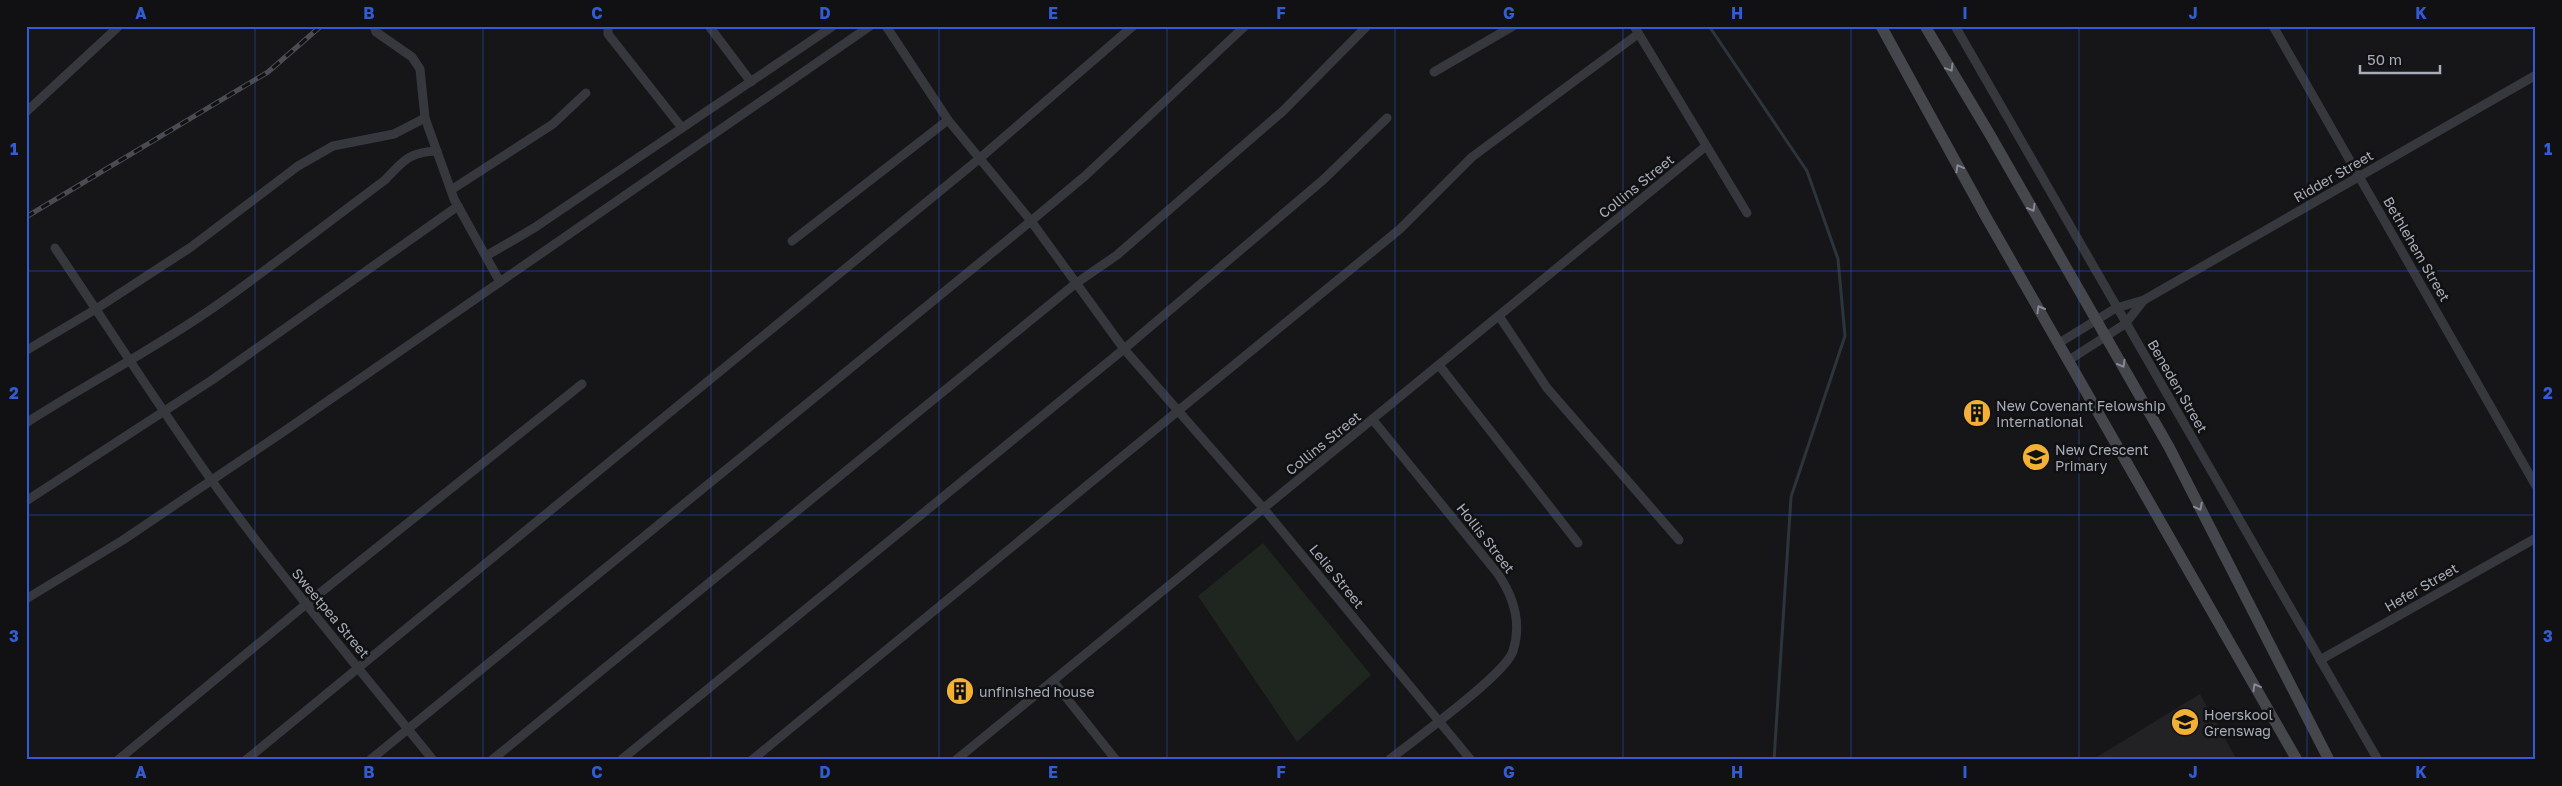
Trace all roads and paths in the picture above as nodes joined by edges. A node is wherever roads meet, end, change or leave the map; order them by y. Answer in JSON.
{"nodes":[{"id":1,"x":118,"y":26,"type":"edge"},
{"id":2,"x":374,"y":26,"type":"edge"},
{"id":3,"x":608,"y":26,"type":"edge"},
{"id":4,"x":709,"y":26,"type":"edge"},
{"id":5,"x":833,"y":26,"type":"edge"},
{"id":6,"x":870,"y":26,"type":"edge"},
{"id":7,"x":886,"y":26,"type":"edge"},
{"id":8,"x":1133,"y":26,"type":"edge"},
{"id":9,"x":1245,"y":26,"type":"edge"},
{"id":10,"x":1367,"y":26,"type":"edge"},
{"id":11,"x":1513,"y":26,"type":"edge"},
{"id":12,"x":1881,"y":26,"type":"edge"},
{"id":13,"x":1925,"y":26,"type":"edge"},
{"id":14,"x":1955,"y":26,"type":"edge"},
{"id":15,"x":2273,"y":26,"type":"edge"},
{"id":16,"x":1636,"y":30,"type":"edge"},
{"id":17,"x":1434,"y":72,"type":"dead end"},
{"id":18,"x":2536,"y":75,"type":"edge"},
{"id":19,"x":751,"y":82,"type":"junction"},
{"id":20,"x":586,"y":93,"type":"dead end"},
{"id":21,"x":26,"y":112,"type":"edge"},
{"id":22,"x":425,"y":118,"type":"junction"},
{"id":23,"x":1386,"y":118,"type":"dead end"},
{"id":24,"x":948,"y":120,"type":"junction"},
{"id":25,"x":682,"y":128,"type":"junction"},
{"id":26,"x":1706,"y":146,"type":"junction"},
{"id":27,"x":437,"y":150,"type":"junction"},
{"id":28,"x":979,"y":159,"type":"junction"},
{"id":29,"x":2360,"y":176,"type":"junction"},
{"id":30,"x":451,"y":190,"type":"junction"},
{"id":31,"x":458,"y":206,"type":"junction"},
{"id":32,"x":1747,"y":213,"type":"dead end"},
{"id":33,"x":1031,"y":221,"type":"junction"},
{"id":34,"x":792,"y":241,"type":"dead end"},
{"id":35,"x":55,"y":248,"type":"dead end"},
{"id":36,"x":486,"y":256,"type":"junction"},
{"id":37,"x":500,"y":282,"type":"junction"},
{"id":38,"x":1075,"y":284,"type":"junction"},
{"id":39,"x":2144,"y":300,"type":"junction"},
{"id":40,"x":2116,"y":308,"type":"junction"},
{"id":41,"x":96,"y":309,"type":"junction"},
{"id":42,"x":1499,"y":316,"type":"junction"},
{"id":43,"x":2097,"y":320,"type":"junction"},
{"id":44,"x":2125,"y":324,"type":"junction"},
{"id":45,"x":2106,"y":337,"type":"junction"},
{"id":46,"x":2059,"y":343,"type":"junction"},
{"id":47,"x":1124,"y":349,"type":"junction"},
{"id":48,"x":27,"y":350,"type":"edge"},
{"id":49,"x":131,"y":360,"type":"junction"},
{"id":50,"x":2068,"y":360,"type":"junction"},
{"id":51,"x":1439,"y":365,"type":"junction"},
{"id":52,"x":582,"y":384,"type":"dead end"},
{"id":53,"x":165,"y":411,"type":"junction"},
{"id":54,"x":1178,"y":412,"type":"junction"},
{"id":55,"x":1373,"y":420,"type":"junction"},
{"id":56,"x":26,"y":423,"type":"edge"},
{"id":57,"x":212,"y":480,"type":"junction"},
{"id":58,"x":2536,"y":486,"type":"edge"},
{"id":59,"x":26,"y":501,"type":"edge"},
{"id":60,"x":1264,"y":509,"type":"junction"},
{"id":61,"x":2536,"y":538,"type":"edge"},
{"id":62,"x":1680,"y":540,"type":"dead end"},
{"id":63,"x":1578,"y":543,"type":"dead end"},
{"id":64,"x":26,"y":599,"type":"edge"},
{"id":65,"x":305,"y":605,"type":"junction"},
{"id":66,"x":2320,"y":660,"type":"junction"},
{"id":67,"x":358,"y":667,"type":"junction"},
{"id":68,"x":1053,"y":681,"type":"junction"},
{"id":69,"x":1438,"y":720,"type":"junction"},
{"id":70,"x":408,"y":729,"type":"junction"},
{"id":71,"x":118,"y":760,"type":"edge"},
{"id":72,"x":246,"y":760,"type":"edge"},
{"id":73,"x":370,"y":760,"type":"edge"},
{"id":74,"x":433,"y":760,"type":"edge"},
{"id":75,"x":492,"y":760,"type":"edge"},
{"id":76,"x":621,"y":760,"type":"edge"},
{"id":77,"x":752,"y":760,"type":"edge"},
{"id":78,"x":956,"y":760,"type":"edge"},
{"id":79,"x":1116,"y":760,"type":"edge"},
{"id":80,"x":1389,"y":760,"type":"edge"},
{"id":81,"x":1471,"y":760,"type":"edge"},
{"id":82,"x":2297,"y":760,"type":"edge"},
{"id":83,"x":2329,"y":760,"type":"edge"},
{"id":84,"x":2378,"y":760,"type":"edge"}],
"edges":[{"from":1,"to":21,"type":"street"},
{"from":2,"to":22,"type":"street"},
{"from":3,"to":25,"type":"street"},
{"from":4,"to":19,"type":"street"},
{"from":5,"to":19,"type":"street"},
{"from":6,"to":37,"type":"street"},
{"from":7,"to":24,"type":"street","name":"Lelie Street"},
{"from":8,"to":28,"type":"street"},
{"from":9,"to":33,"type":"street"},
{"from":10,"to":38,"type":"street"},
{"from":11,"to":17,"type":"street"},
{"from":46,"to":12,"type":"main road","one_way":true},
{"from":13,"to":43,"type":"main road","one_way":true},
{"from":14,"to":40,"type":"street","name":"Beneden Street"},
{"from":15,"to":29,"type":"street","name":"Bethlehem Street"},
{"from":16,"to":26,"type":"street"},
{"from":16,"to":54,"type":"street"},
{"from":18,"to":29,"type":"street","name":"Ridder Street"},
{"from":19,"to":25,"type":"street"},
{"from":20,"to":30,"type":"street"},
{"from":22,"to":27,"type":"street"},
{"from":22,"to":41,"type":"street"},
{"from":23,"to":47,"type":"street"},
{"from":24,"to":28,"type":"street","name":"Lelie Street"},
{"from":24,"to":34,"type":"street"},
{"from":25,"to":36,"type":"street"},
{"from":26,"to":32,"type":"street"},
{"from":26,"to":42,"type":"street","name":"Collins Street"},
{"from":27,"to":30,"type":"street"},
{"from":27,"to":49,"type":"street"},
{"from":28,"to":33,"type":"street","name":"Lelie Street"},
{"from":28,"to":67,"type":"street"},
{"from":29,"to":39,"type":"street","name":"Ridder Street"},
{"from":29,"to":58,"type":"street","name":"Bethlehem Street"},
{"from":30,"to":31,"type":"street"},
{"from":31,"to":36,"type":"street"},
{"from":31,"to":53,"type":"street"},
{"from":33,"to":38,"type":"street","name":"Lelie Street"},
{"from":33,"to":70,"type":"street"},
{"from":35,"to":41,"type":"street","name":"Sweetpea Street"},
{"from":36,"to":37,"type":"street"},
{"from":37,"to":57,"type":"street"},
{"from":38,"to":47,"type":"street","name":"Lelie Street"},
{"from":38,"to":75,"type":"street"},
{"from":39,"to":40,"type":"street","name":"Ridder Street"},
{"from":39,"to":44,"type":"street","name":"Ridder Street"},
{"from":40,"to":43,"type":"street","name":"Ridder Street"},
{"from":40,"to":44,"type":"street","name":"Beneden Street"},
{"from":41,"to":48,"type":"street"},
{"from":41,"to":49,"type":"street","name":"Sweetpea Street"},
{"from":42,"to":51,"type":"street","name":"Collins Street"},
{"from":42,"to":62,"type":"street"},
{"from":43,"to":45,"type":"main road"},
{"from":43,"to":46,"type":"street","name":"Ridder Street"},
{"from":44,"to":45,"type":"street","name":"Ridder Street"},
{"from":44,"to":66,"type":"street","name":"Beneden Street"},
{"from":45,"to":50,"type":"street","name":"Ridder Street"},
{"from":45,"to":83,"type":"main road","one_way":true},
{"from":46,"to":50,"type":"main road"},
{"from":47,"to":54,"type":"street","name":"Lelie Street"},
{"from":47,"to":76,"type":"street"},
{"from":49,"to":53,"type":"street","name":"Sweetpea Street"},
{"from":49,"to":56,"type":"street"},
{"from":82,"to":50,"type":"main road","one_way":true},
{"from":51,"to":55,"type":"street","name":"Collins Street"},
{"from":51,"to":63,"type":"street"},
{"from":52,"to":65,"type":"street"},
{"from":53,"to":57,"type":"street","name":"Sweetpea Street"},
{"from":53,"to":59,"type":"street"},
{"from":54,"to":60,"type":"street","name":"Lelie Street"},
{"from":54,"to":77,"type":"street"},
{"from":55,"to":60,"type":"street","name":"Collins Street"},
{"from":55,"to":69,"type":"street","name":"Hollis Street"},
{"from":57,"to":64,"type":"street"},
{"from":57,"to":65,"type":"street","name":"Sweetpea Street"},
{"from":60,"to":68,"type":"street","name":"Collins Street"},
{"from":60,"to":69,"type":"street","name":"Lelie Street"},
{"from":61,"to":66,"type":"street","name":"Hefer Street"},
{"from":65,"to":67,"type":"street","name":"Sweetpea Street"},
{"from":65,"to":71,"type":"street"},
{"from":66,"to":84,"type":"street","name":"Beneden Street"},
{"from":67,"to":70,"type":"street","name":"Sweetpea Street"},
{"from":67,"to":72,"type":"street"},
{"from":68,"to":78,"type":"street","name":"Collins Street"},
{"from":68,"to":79,"type":"street"},
{"from":69,"to":80,"type":"street","name":"Hollis Street"},
{"from":69,"to":81,"type":"street","name":"Lelie Street"},
{"from":70,"to":73,"type":"street"},
{"from":70,"to":74,"type":"street","name":"Sweetpea Street"}]}
